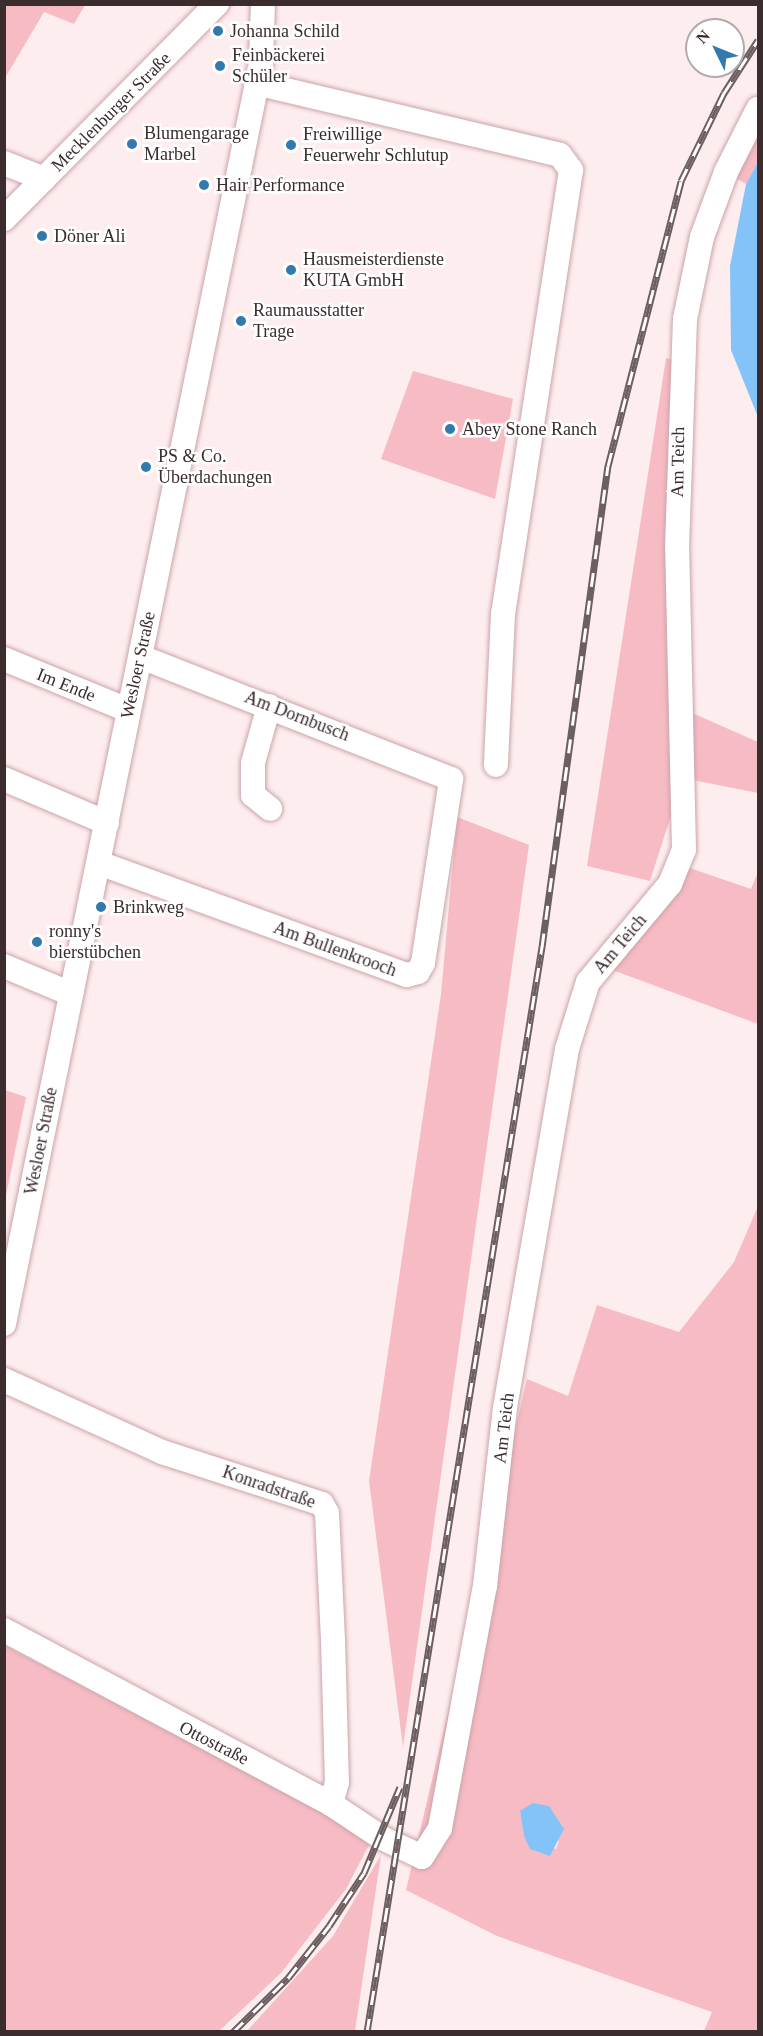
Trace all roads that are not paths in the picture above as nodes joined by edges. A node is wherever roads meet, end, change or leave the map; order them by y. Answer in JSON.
{"nodes":[{"id":1,"x":217,"y":4,"type":"edge"},
{"id":2,"x":263,"y":4,"type":"edge"},
{"id":3,"x":256,"y":83,"type":"junction"},
{"id":4,"x":759,"y":109,"type":"edge"},
{"id":5,"x":4,"y":163,"type":"edge"},
{"id":6,"x":44,"y":179,"type":"junction"},
{"id":7,"x":4,"y":219,"type":"edge"},
{"id":8,"x":141,"y":657,"type":"junction"},
{"id":9,"x":4,"y":659,"type":"edge"},
{"id":10,"x":269,"y":706,"type":"junction"},
{"id":11,"x":128,"y":710,"type":"junction"},
{"id":12,"x":495,"y":765,"type":"dead end"},
{"id":13,"x":452,"y":778,"type":"joint"},
{"id":14,"x":4,"y":779,"type":"edge"},
{"id":15,"x":270,"y":809,"type":"dead end"},
{"id":16,"x":107,"y":823,"type":"junction"},
{"id":17,"x":99,"y":863,"type":"junction"},
{"id":18,"x":4,"y":966,"type":"edge"},
{"id":19,"x":71,"y":994,"type":"junction"},
{"id":20,"x":4,"y":1324,"type":"edge"},
{"id":21,"x":4,"y":1380,"type":"edge"},
{"id":22,"x":4,"y":1630,"type":"edge"},
{"id":23,"x":331,"y":1804,"type":"junction"},
{"id":24,"x":422,"y":1857,"type":"joint"}],
"edges":[{"from":1,"to":6,"type":"street","name":"Mecklenburger Straße"},
{"from":2,"to":3,"type":"street","name":"Wesloer Straße"},
{"from":3,"to":8,"type":"street","name":"Wesloer Straße"},
{"from":3,"to":12,"type":"street"},
{"from":4,"to":24,"type":"street","name":"Am Teich"},
{"from":5,"to":6,"type":"street"},
{"from":6,"to":7,"type":"street","name":"Mecklenburger Straße"},
{"from":8,"to":10,"type":"street","name":"Am Dornbusch"},
{"from":8,"to":11,"type":"street","name":"Wesloer Straße"},
{"from":9,"to":11,"type":"street","name":"Im Ende"},
{"from":10,"to":13,"type":"street","name":"Am Dornbusch"},
{"from":10,"to":15,"type":"street"},
{"from":11,"to":16,"type":"street","name":"Wesloer Straße"},
{"from":13,"to":17,"type":"street","name":"Am Bullenkrooch"},
{"from":14,"to":16,"type":"street"},
{"from":16,"to":17,"type":"street","name":"Wesloer Straße"},
{"from":17,"to":19,"type":"street","name":"Wesloer Straße"},
{"from":18,"to":19,"type":"street"},
{"from":19,"to":20,"type":"street","name":"Wesloer Straße"},
{"from":21,"to":23,"type":"street","name":"Konradstraße"},
{"from":22,"to":23,"type":"street","name":"Ottostraße"},
{"from":23,"to":24,"type":"street","name":"Ottostraße"}]}
